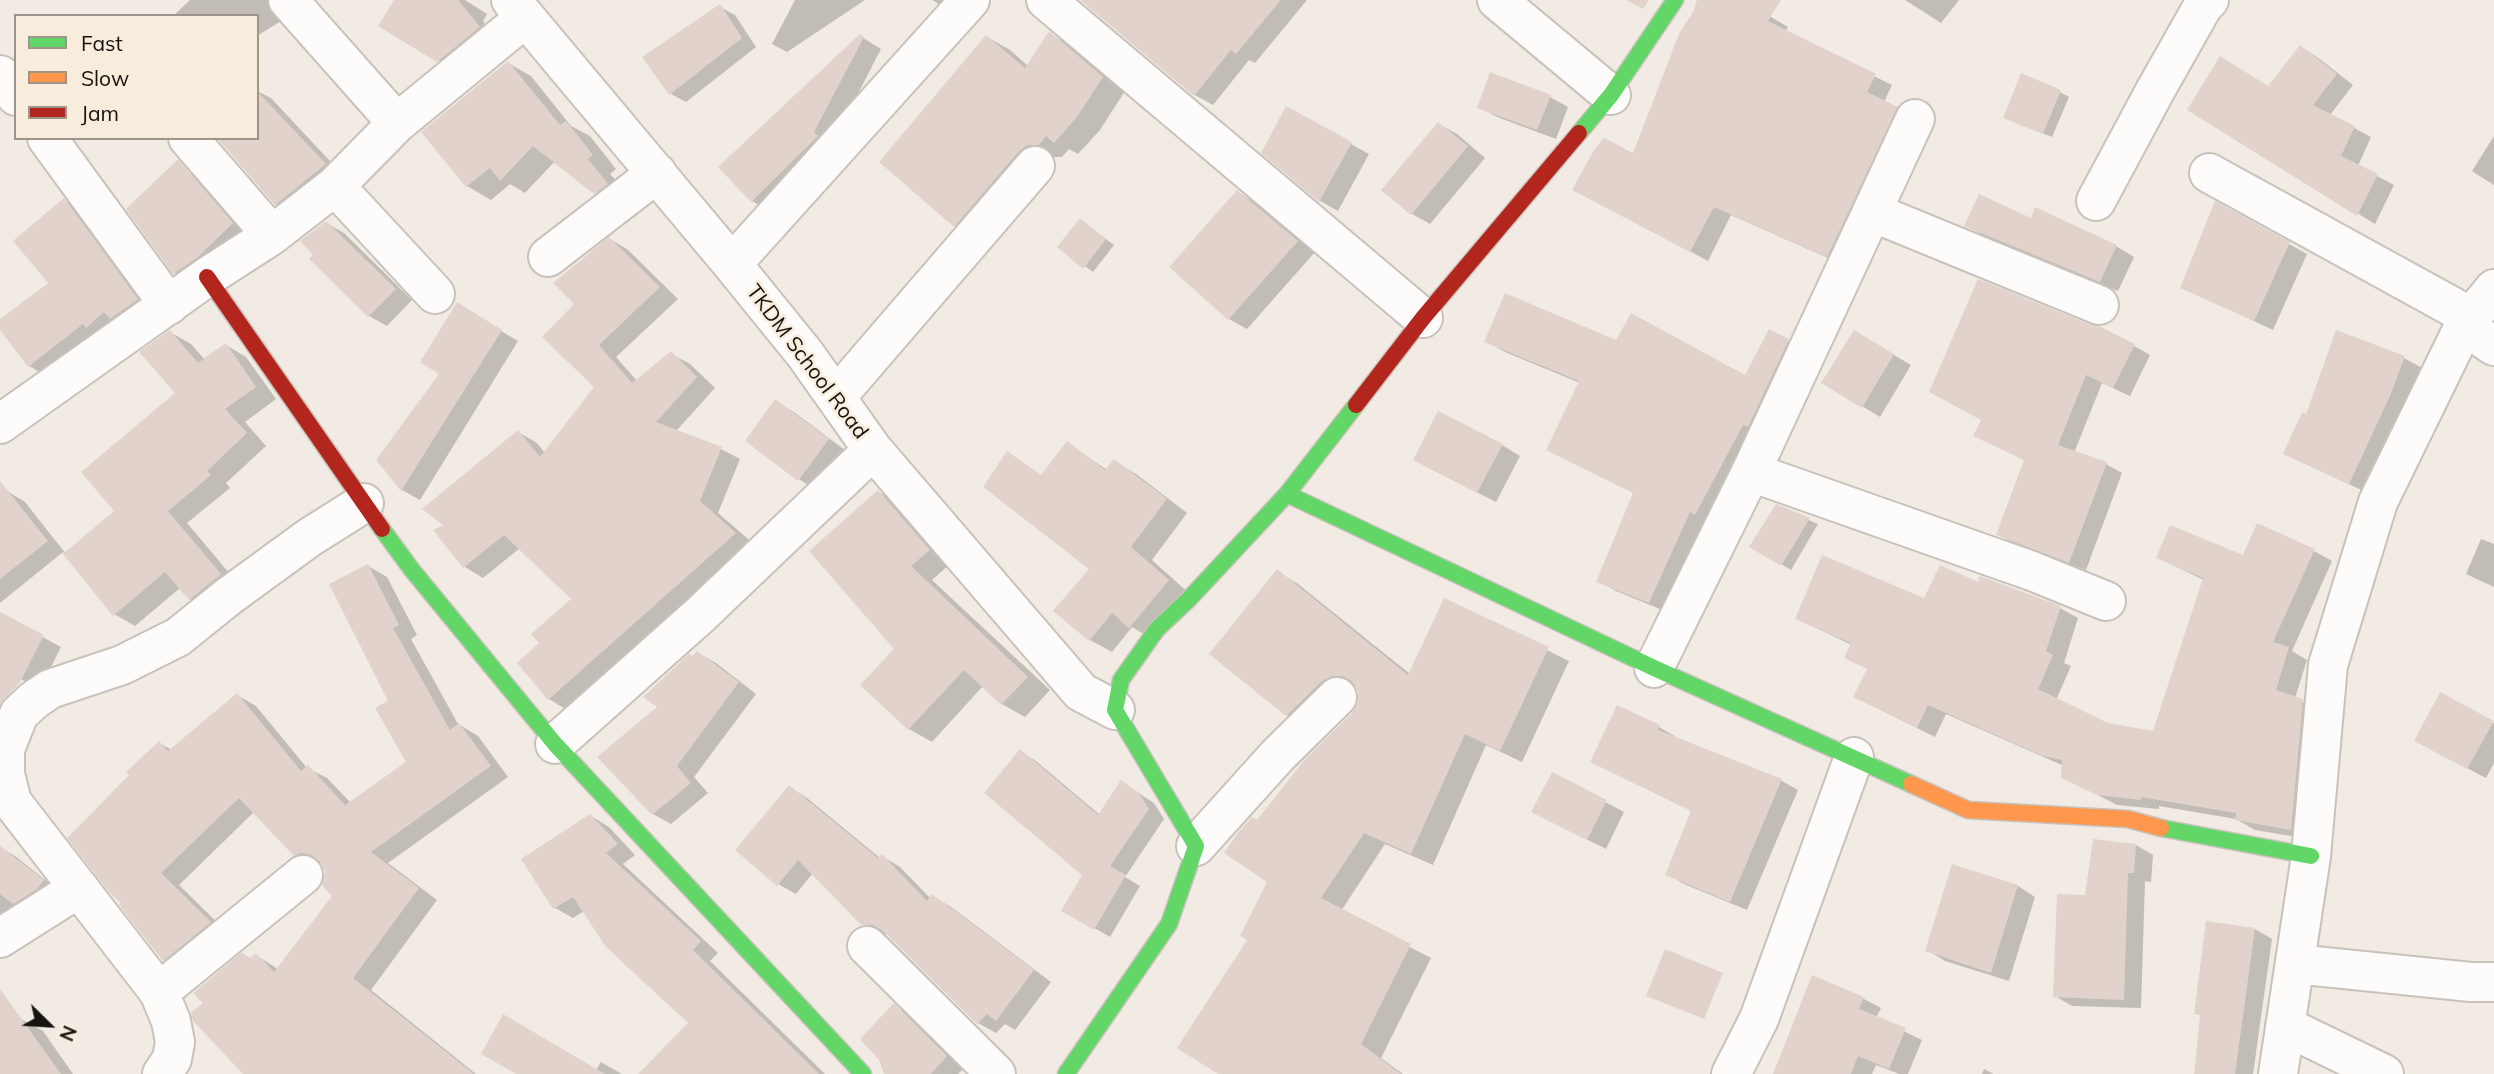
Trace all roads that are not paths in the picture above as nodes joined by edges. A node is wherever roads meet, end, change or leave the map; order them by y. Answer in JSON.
{"nodes":[{"id":1,"x":288,"y":0,"type":"edge"},
{"id":2,"x":970,"y":0,"type":"edge"},
{"id":3,"x":1046,"y":0,"type":"edge"},
{"id":4,"x":1497,"y":0,"type":"edge"},
{"id":5,"x":1675,"y":0,"type":"edge"},
{"id":6,"x":2209,"y":0,"type":"edge"},
{"id":7,"x":518,"y":9,"type":"edge"},
{"id":8,"x":0,"y":75,"type":"edge"},
{"id":9,"x":14,"y":93,"type":"edge"},
{"id":10,"x":1611,"y":95,"type":"junction"},
{"id":11,"x":1915,"y":119,"type":"dead end"},
{"id":12,"x":397,"y":123,"type":"junction"},
{"id":13,"x":48,"y":140,"type":"edge"},
{"id":14,"x":190,"y":140,"type":"edge"},
{"id":15,"x":1035,"y":166,"type":"dead end"},
{"id":16,"x":657,"y":173,"type":"junction"},
{"id":17,"x":2209,"y":173,"type":"dead end"},
{"id":18,"x":335,"y":186,"type":"junction"},
{"id":19,"x":2096,"y":201,"type":"dead end"},
{"id":20,"x":1872,"y":212,"type":"junction"},
{"id":21,"x":272,"y":235,"type":"junction"},
{"id":22,"x":548,"y":257,"type":"dead end"},
{"id":23,"x":732,"y":264,"type":"junction"},
{"id":24,"x":207,"y":277,"type":"junction"},
{"id":25,"x":435,"y":294,"type":"dead end"},
{"id":26,"x":169,"y":305,"type":"junction"},
{"id":27,"x":2099,"y":305,"type":"dead end"},
{"id":28,"x":1423,"y":318,"type":"junction"},
{"id":29,"x":2481,"y":319,"type":"edge"},
{"id":30,"x":836,"y":397,"type":"junction"},
{"id":31,"x":0,"y":424,"type":"edge"},
{"id":32,"x":873,"y":450,"type":"junction"},
{"id":33,"x":1751,"y":472,"type":"junction"},
{"id":34,"x":1287,"y":494,"type":"junction"},
{"id":35,"x":364,"y":503,"type":"junction"},
{"id":36,"x":2106,"y":601,"type":"dead end"},
{"id":37,"x":1654,"y":668,"type":"junction"},
{"id":38,"x":1337,"y":697,"type":"dead end"},
{"id":39,"x":1115,"y":710,"type":"junction"},
{"id":40,"x":555,"y":744,"type":"junction"},
{"id":41,"x":3,"y":750,"type":"edge"},
{"id":42,"x":1854,"y":757,"type":"junction"},
{"id":43,"x":1196,"y":846,"type":"junction"},
{"id":44,"x":2311,"y":856,"type":"junction"},
{"id":45,"x":303,"y":875,"type":"dead end"},
{"id":46,"x":79,"y":888,"type":"junction"},
{"id":47,"x":0,"y":938,"type":"edge"},
{"id":48,"x":867,"y":946,"type":"dead end"},
{"id":49,"x":2295,"y":964,"type":"junction"},
{"id":50,"x":2494,"y":982,"type":"edge"},
{"id":51,"x":159,"y":992,"type":"junction"},
{"id":52,"x":2285,"y":1026,"type":"junction"},
{"id":53,"x":176,"y":1069,"type":"edge"},
{"id":54,"x":863,"y":1074,"type":"edge"},
{"id":55,"x":996,"y":1074,"type":"edge"},
{"id":56,"x":1066,"y":1074,"type":"edge"},
{"id":57,"x":1731,"y":1074,"type":"edge"},
{"id":58,"x":2278,"y":1074,"type":"edge"},
{"id":59,"x":2384,"y":1074,"type":"edge"}],
"edges":[{"from":1,"to":12,"type":"street"},
{"from":2,"to":23,"type":"street"},
{"from":3,"to":28,"type":"street"},
{"from":4,"to":10,"type":"street"},
{"from":5,"to":10,"type":"street"},
{"from":6,"to":19,"type":"street"},
{"from":7,"to":12,"type":"street"},
{"from":7,"to":16,"type":"street","name":"TKDM School Road"},
{"from":8,"to":9,"type":"street"},
{"from":10,"to":28,"type":"street"},
{"from":11,"to":20,"type":"street"},
{"from":12,"to":18,"type":"street"},
{"from":13,"to":26,"type":"street"},
{"from":14,"to":21,"type":"street"},
{"from":15,"to":30,"type":"street"},
{"from":16,"to":22,"type":"street"},
{"from":16,"to":23,"type":"street","name":"TKDM School Road"},
{"from":17,"to":29,"type":"street"},
{"from":18,"to":21,"type":"street"},
{"from":18,"to":25,"type":"street"},
{"from":20,"to":27,"type":"street"},
{"from":20,"to":33,"type":"street"},
{"from":21,"to":24,"type":"street"},
{"from":23,"to":30,"type":"street","name":"TKDM School Road"},
{"from":24,"to":26,"type":"street"},
{"from":24,"to":35,"type":"street"},
{"from":26,"to":31,"type":"street"},
{"from":28,"to":34,"type":"street"},
{"from":29,"to":44,"type":"street"},
{"from":30,"to":32,"type":"street","name":"TKDM School Road"},
{"from":32,"to":39,"type":"street","name":"TKDM School Road"},
{"from":32,"to":40,"type":"street"},
{"from":33,"to":36,"type":"street"},
{"from":33,"to":37,"type":"street"},
{"from":34,"to":37,"type":"street"},
{"from":34,"to":39,"type":"street"},
{"from":35,"to":40,"type":"street"},
{"from":35,"to":41,"type":"street"},
{"from":37,"to":42,"type":"street"},
{"from":38,"to":43,"type":"street"},
{"from":39,"to":43,"type":"street"},
{"from":40,"to":54,"type":"street"},
{"from":41,"to":46,"type":"street"},
{"from":42,"to":44,"type":"street"},
{"from":42,"to":57,"type":"street"},
{"from":43,"to":56,"type":"street"},
{"from":44,"to":49,"type":"street"},
{"from":45,"to":51,"type":"street"},
{"from":46,"to":47,"type":"street"},
{"from":46,"to":51,"type":"street"},
{"from":48,"to":55,"type":"street"},
{"from":49,"to":50,"type":"street"},
{"from":49,"to":52,"type":"street"},
{"from":51,"to":53,"type":"street"},
{"from":52,"to":58,"type":"street"},
{"from":52,"to":59,"type":"street"}]}
